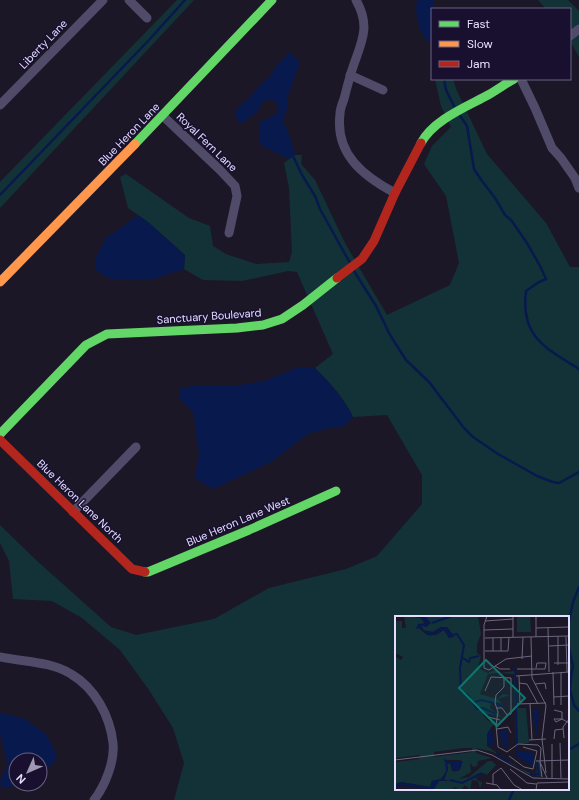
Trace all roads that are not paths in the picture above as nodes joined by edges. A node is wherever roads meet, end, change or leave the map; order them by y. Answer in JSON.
{"nodes":[{"id":1,"x":102,"y":0,"type":"edge"},
{"id":2,"x":129,"y":0,"type":"edge"},
{"id":3,"x":272,"y":0,"type":"edge"},
{"id":4,"x":356,"y":0,"type":"edge"},
{"id":5,"x":147,"y":18,"type":"dead end"},
{"id":6,"x":350,"y":75,"type":"junction"},
{"id":7,"x":512,"y":80,"type":"edge"},
{"id":8,"x":522,"y":80,"type":"edge"},
{"id":9,"x":383,"y":90,"type":"dead end"},
{"id":10,"x":0,"y":105,"type":"edge"},
{"id":11,"x":163,"y":116,"type":"junction"},
{"id":12,"x":579,"y":188,"type":"edge"},
{"id":13,"x":395,"y":193,"type":"junction"},
{"id":14,"x":229,"y":233,"type":"dead end"},
{"id":15,"x":0,"y":282,"type":"edge"},
{"id":16,"x":0,"y":434,"type":"edge"},
{"id":17,"x":0,"y":440,"type":"edge"},
{"id":18,"x":136,"y":447,"type":"dead end"},
{"id":19,"x":336,"y":491,"type":"dead end"},
{"id":20,"x":73,"y":512,"type":"junction"},
{"id":21,"x":148,"y":572,"type":"joint"},
{"id":22,"x":0,"y":657,"type":"edge"},
{"id":23,"x":94,"y":800,"type":"edge"}],
"edges":[{"from":1,"to":10,"type":"street","name":"Liberty Lane"},
{"from":2,"to":5,"type":"street"},
{"from":3,"to":11,"type":"street","name":"Blue Heron Lane"},
{"from":4,"to":6,"type":"street"},
{"from":6,"to":9,"type":"street"},
{"from":6,"to":13,"type":"street"},
{"from":7,"to":13,"type":"street","name":"Sanctuary Boulevard"},
{"from":8,"to":12,"type":"street"},
{"from":11,"to":14,"type":"street","name":"Royal Fern Lane"},
{"from":11,"to":15,"type":"street","name":"Blue Heron Lane"},
{"from":13,"to":16,"type":"street","name":"Sanctuary Boulevard"},
{"from":17,"to":20,"type":"street","name":"Blue Heron Lane North"},
{"from":18,"to":20,"type":"street"},
{"from":19,"to":21,"type":"street","name":"Blue Heron Lane West"},
{"from":20,"to":21,"type":"street","name":"Blue Heron Lane North"},
{"from":22,"to":23,"type":"street"}]}
